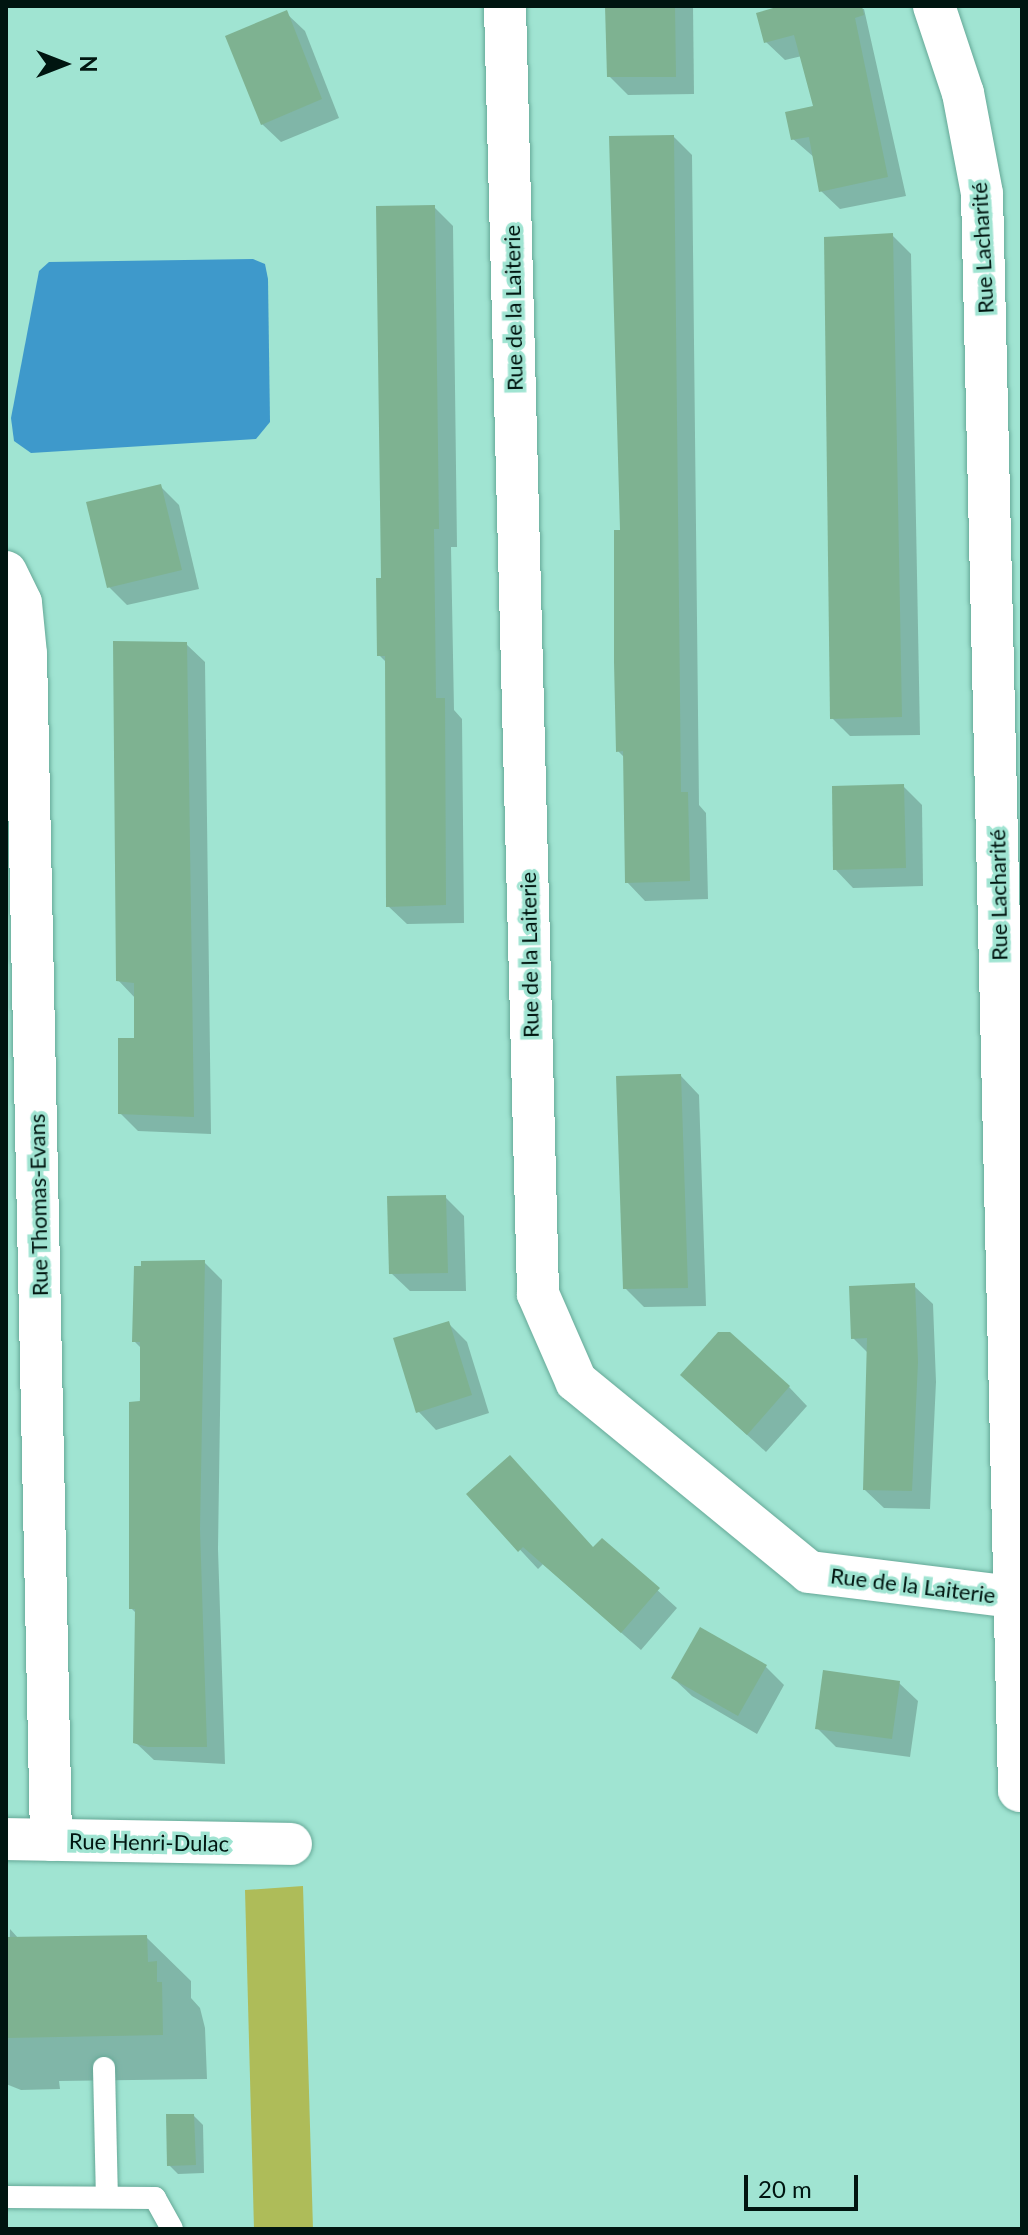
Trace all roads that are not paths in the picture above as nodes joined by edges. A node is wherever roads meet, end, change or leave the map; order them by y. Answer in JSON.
{"nodes":[{"id":1,"x":505,"y":6,"type":"edge"},
{"id":2,"x":934,"y":6,"type":"edge"},
{"id":3,"x":6,"y":572,"type":"edge"},
{"id":4,"x":1011,"y":940,"type":"edge"},
{"id":5,"x":1017,"y":1598,"type":"edge"},
{"id":6,"x":1019,"y":1791,"type":"dead end"},
{"id":7,"x":6,"y":1839,"type":"edge"},
{"id":8,"x":51,"y":1840,"type":"junction"},
{"id":9,"x":291,"y":1844,"type":"dead end"},
{"id":10,"x":104,"y":2068,"type":"dead end"},
{"id":11,"x":107,"y":2196,"type":"junction"},
{"id":12,"x":6,"y":2197,"type":"edge"},
{"id":13,"x":172,"y":2229,"type":"edge"}],
"edges":[{"from":1,"to":5,"type":"street","name":"Rue de la Laiterie"},
{"from":2,"to":4,"type":"street","name":"Rue Lacharité"},
{"from":3,"to":8,"type":"street","name":"Rue Thomas-Evans"},
{"from":4,"to":5,"type":"street","name":"Rue Lacharité"},
{"from":5,"to":6,"type":"street","name":"Rue Lacharité"},
{"from":7,"to":8,"type":"street","name":"Rue Henri-Dulac"},
{"from":8,"to":9,"type":"street","name":"Rue Henri-Dulac"},
{"from":10,"to":11,"type":"lane"},
{"from":11,"to":12,"type":"lane"},
{"from":11,"to":13,"type":"lane"}]}
